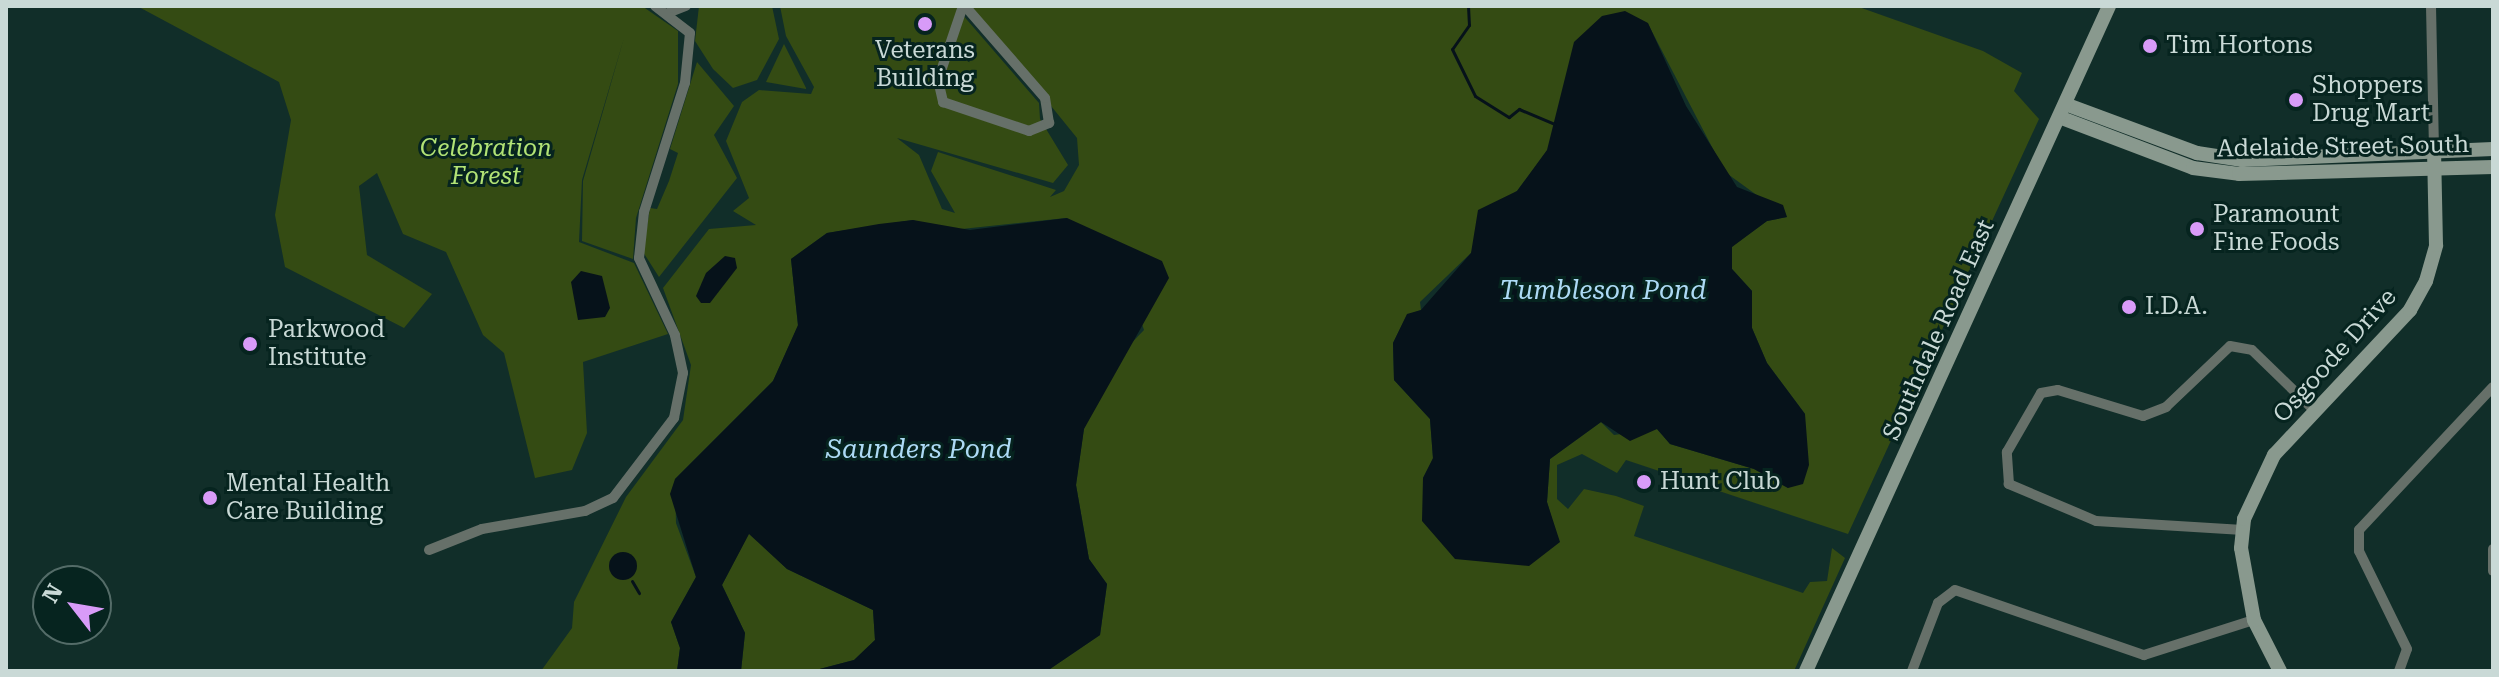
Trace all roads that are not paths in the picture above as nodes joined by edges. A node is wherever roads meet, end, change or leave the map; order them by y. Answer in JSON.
{"nodes":[{"id":1,"x":655,"y":6,"type":"edge"},
{"id":2,"x":686,"y":6,"type":"edge"},
{"id":3,"x":964,"y":6,"type":"edge"},
{"id":4,"x":2109,"y":6,"type":"edge"},
{"id":5,"x":2431,"y":6,"type":"edge"},
{"id":6,"x":670,"y":12,"type":"junction"},
{"id":7,"x":2062,"y":110,"type":"junction"},
{"id":8,"x":2493,"y":149,"type":"edge"},
{"id":9,"x":2434,"y":152,"type":"junction"},
{"id":10,"x":2493,"y":167,"type":"edge"},
{"id":11,"x":2435,"y":169,"type":"junction"},
{"id":12,"x":2493,"y":387,"type":"edge"},
{"id":13,"x":2315,"y":411,"type":"junction"},
{"id":14,"x":2243,"y":530,"type":"junction"},
{"id":15,"x":2493,"y":549,"type":"edge"},
{"id":16,"x":429,"y":550,"type":"dead end"},
{"id":17,"x":2493,"y":571,"type":"edge"},
{"id":18,"x":2254,"y":620,"type":"junction"},
{"id":19,"x":1806,"y":671,"type":"edge"},
{"id":20,"x":1912,"y":671,"type":"edge"},
{"id":21,"x":2280,"y":671,"type":"edge"},
{"id":22,"x":2399,"y":671,"type":"edge"}],
"edges":[{"from":1,"to":6,"type":"street"},
{"from":2,"to":6,"type":"street"},
{"from":3,"to":3,"type":"street"},
{"from":4,"to":7,"type":"street","name":"Southdale Road East"},
{"from":5,"to":9,"type":"street","name":"Osgoode Drive"},
{"from":6,"to":16,"type":"street"},
{"from":7,"to":9,"type":"street","name":"Adelaide Street South"},
{"from":7,"to":11,"type":"street","name":"Adelaide Street South"},
{"from":7,"to":19,"type":"street","name":"Southdale Road East"},
{"from":8,"to":9,"type":"street","name":"Adelaide Street South"},
{"from":9,"to":11,"type":"street","name":"Osgoode Drive"},
{"from":10,"to":11,"type":"street","name":"Adelaide Street South"},
{"from":11,"to":13,"type":"street","name":"Osgoode Drive"},
{"from":12,"to":22,"type":"street"},
{"from":13,"to":14,"type":"street","name":"Osgoode Drive"},
{"from":13,"to":14,"type":"street"},
{"from":14,"to":18,"type":"street","name":"Osgoode Drive"},
{"from":15,"to":17,"type":"street"},
{"from":18,"to":20,"type":"street"},
{"from":18,"to":21,"type":"street","name":"Osgoode Drive"}]}
